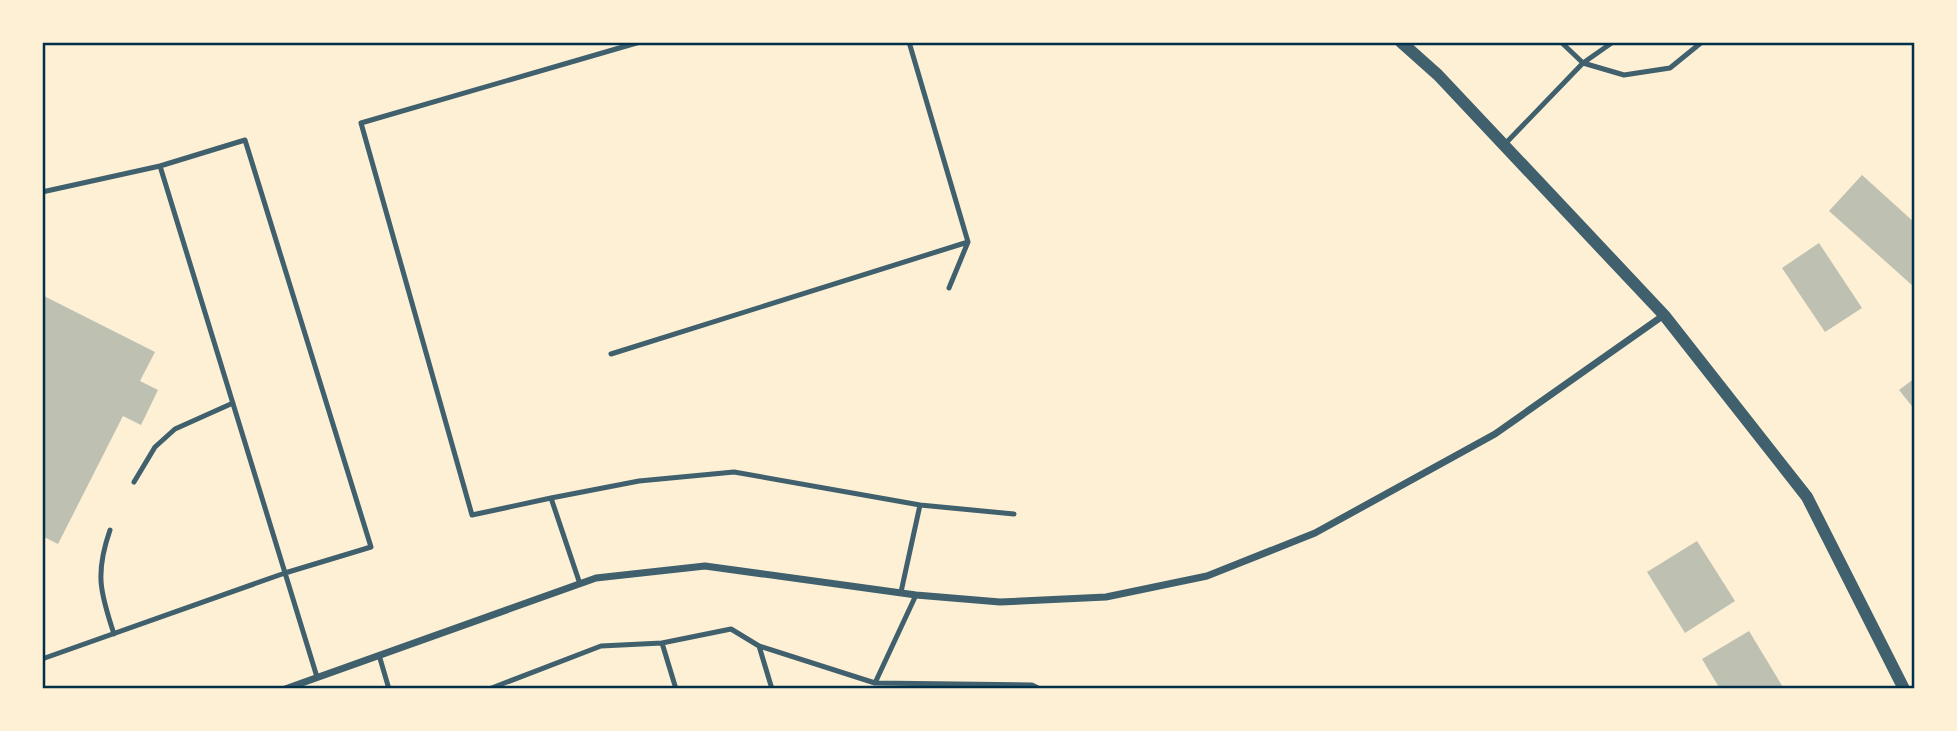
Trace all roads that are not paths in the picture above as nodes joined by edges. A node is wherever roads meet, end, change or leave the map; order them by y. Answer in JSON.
{"nodes":[{"id":1,"x":640,"y":42,"type":"edge"},
{"id":2,"x":909,"y":42,"type":"edge"},
{"id":3,"x":1401,"y":42,"type":"edge"},
{"id":4,"x":1561,"y":42,"type":"edge"},
{"id":5,"x":1613,"y":42,"type":"edge"},
{"id":6,"x":1702,"y":42,"type":"edge"},
{"id":7,"x":1583,"y":63,"type":"junction"},
{"id":8,"x":1504,"y":145,"type":"junction"},
{"id":9,"x":160,"y":166,"type":"junction"},
{"id":10,"x":42,"y":192,"type":"edge"},
{"id":11,"x":968,"y":242,"type":"junction"},
{"id":12,"x":949,"y":288,"type":"dead end"},
{"id":13,"x":1664,"y":315,"type":"junction"},
{"id":14,"x":611,"y":354,"type":"dead end"},
{"id":15,"x":233,"y":403,"type":"junction"},
{"id":16,"x":134,"y":482,"type":"dead end"},
{"id":17,"x":551,"y":498,"type":"junction"},
{"id":18,"x":920,"y":505,"type":"junction"},
{"id":19,"x":1014,"y":514,"type":"dead end"},
{"id":20,"x":110,"y":530,"type":"dead end"},
{"id":21,"x":285,"y":573,"type":"junction"},
{"id":22,"x":580,"y":584,"type":"junction"},
{"id":23,"x":901,"y":592,"type":"junction"},
{"id":24,"x":916,"y":595,"type":"junction"},
{"id":25,"x":114,"y":634,"type":"junction"},
{"id":26,"x":663,"y":643,"type":"junction"},
{"id":27,"x":759,"y":646,"type":"junction"},
{"id":28,"x":379,"y":655,"type":"junction"},
{"id":29,"x":42,"y":659,"type":"edge"},
{"id":30,"x":317,"y":677,"type":"junction"},
{"id":31,"x":875,"y":683,"type":"junction"},
{"id":32,"x":930,"y":687,"type":"edge"},
{"id":33,"x":1031,"y":687,"type":"edge"},
{"id":34,"x":285,"y":689,"type":"edge"},
{"id":35,"x":389,"y":689,"type":"edge"},
{"id":36,"x":489,"y":689,"type":"edge"},
{"id":37,"x":676,"y":689,"type":"edge"},
{"id":38,"x":772,"y":689,"type":"edge"},
{"id":39,"x":1040,"y":689,"type":"edge"},
{"id":40,"x":1904,"y":689,"type":"edge"}],
"edges":[{"from":1,"to":17,"type":"lane"},
{"from":2,"to":11,"type":"lane"},
{"from":3,"to":8,"type":"street"},
{"from":4,"to":7,"type":"lane"},
{"from":5,"to":7,"type":"lane"},
{"from":6,"to":7,"type":"lane"},
{"from":7,"to":8,"type":"lane"},
{"from":8,"to":13,"type":"street"},
{"from":9,"to":10,"type":"lane"},
{"from":9,"to":15,"type":"lane"},
{"from":9,"to":21,"type":"lane"},
{"from":11,"to":12,"type":"lane"},
{"from":11,"to":14,"type":"lane"},
{"from":13,"to":24,"type":"street"},
{"from":13,"to":40,"type":"street"},
{"from":15,"to":16,"type":"lane"},
{"from":15,"to":21,"type":"lane"},
{"from":17,"to":18,"type":"lane"},
{"from":17,"to":22,"type":"lane"},
{"from":18,"to":19,"type":"lane"},
{"from":18,"to":23,"type":"lane"},
{"from":20,"to":25,"type":"lane"},
{"from":21,"to":25,"type":"lane"},
{"from":21,"to":30,"type":"lane"},
{"from":22,"to":23,"type":"street"},
{"from":22,"to":28,"type":"street"},
{"from":23,"to":24,"type":"street"},
{"from":24,"to":31,"type":"lane"},
{"from":25,"to":29,"type":"lane"},
{"from":26,"to":27,"type":"lane"},
{"from":26,"to":36,"type":"lane"},
{"from":26,"to":37,"type":"lane"},
{"from":27,"to":31,"type":"lane"},
{"from":27,"to":38,"type":"lane"},
{"from":28,"to":30,"type":"street"},
{"from":28,"to":35,"type":"lane"},
{"from":30,"to":34,"type":"street"},
{"from":31,"to":32,"type":"lane"},
{"from":32,"to":33,"type":"lane"},
{"from":33,"to":39,"type":"lane"}]}
